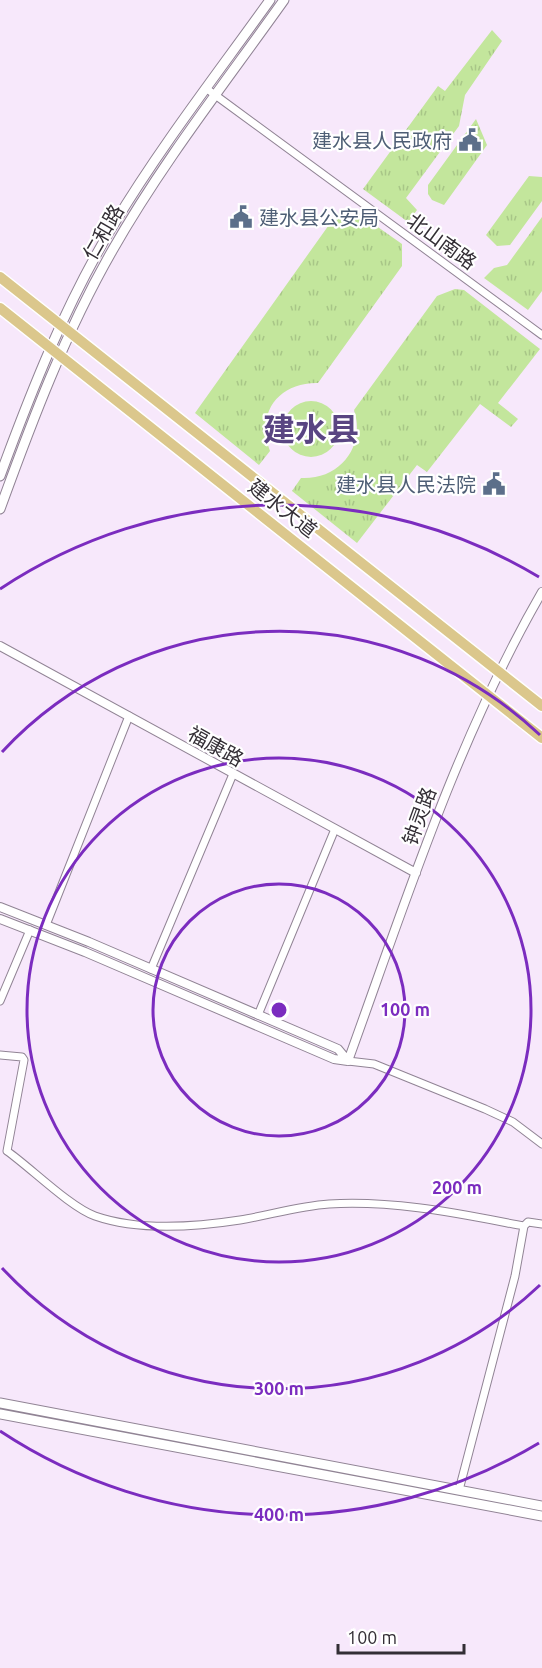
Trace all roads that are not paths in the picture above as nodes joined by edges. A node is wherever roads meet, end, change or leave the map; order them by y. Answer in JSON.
{"nodes":[{"id":1,"x":270,"y":0,"type":"edge"},
{"id":2,"x":284,"y":0,"type":"edge"},
{"id":3,"x":207,"y":89,"type":"junction"},
{"id":4,"x":216,"y":96,"type":"junction"},
{"id":5,"x":0,"y":277,"type":"edge"},
{"id":6,"x":0,"y":308,"type":"edge"},
{"id":7,"x":66,"y":328,"type":"junction"},
{"id":8,"x":542,"y":335,"type":"edge"},
{"id":9,"x":55,"y":351,"type":"junction"},
{"id":10,"x":0,"y":476,"type":"edge"},
{"id":11,"x":0,"y":509,"type":"edge"},
{"id":12,"x":542,"y":592,"type":"edge"},
{"id":13,"x":0,"y":646,"type":"edge"},
{"id":14,"x":499,"y":672,"type":"junction"},
{"id":15,"x":488,"y":694,"type":"junction"},
{"id":16,"x":542,"y":706,"type":"edge"},
{"id":17,"x":129,"y":717,"type":"junction"},
{"id":18,"x":542,"y":738,"type":"edge"},
{"id":19,"x":233,"y":774,"type":"junction"},
{"id":20,"x":335,"y":829,"type":"junction"},
{"id":21,"x":416,"y":873,"type":"junction"},
{"id":22,"x":0,"y":907,"type":"edge"},
{"id":23,"x":0,"y":918,"type":"edge"},
{"id":24,"x":46,"y":925,"type":"junction"},
{"id":25,"x":30,"y":930,"type":"junction"},
{"id":26,"x":152,"y":969,"type":"junction"},
{"id":27,"x":0,"y":1002,"type":"edge"},
{"id":28,"x":258,"y":1015,"type":"junction"},
{"id":29,"x":0,"y":1055,"type":"edge"},
{"id":30,"x":348,"y":1061,"type":"junction"},
{"id":31,"x":542,"y":1144,"type":"edge"},
{"id":32,"x":4,"y":1147,"type":"edge"},
{"id":33,"x":542,"y":1224,"type":"edge"},
{"id":34,"x":524,"y":1226,"type":"junction"},
{"id":35,"x":0,"y":1403,"type":"edge"},
{"id":36,"x":0,"y":1414,"type":"edge"},
{"id":37,"x":315,"y":1468,"type":"junction"},
{"id":38,"x":459,"y":1490,"type":"junction"},
{"id":39,"x":542,"y":1506,"type":"edge"},
{"id":40,"x":542,"y":1516,"type":"edge"}],
"edges":[{"from":1,"to":3,"type":"main road","name":"仁和路"},
{"from":2,"to":4,"type":"main road","name":"仁和路"},
{"from":3,"to":4,"type":"street","name":"北山南路"},
{"from":3,"to":7,"type":"main road","name":"仁和路"},
{"from":4,"to":7,"type":"main road","name":"仁和路"},
{"from":4,"to":8,"type":"street","name":"北山南路"},
{"from":5,"to":7,"type":"main road","name":"建水大道"},
{"from":6,"to":9,"type":"main road","name":"建水大道"},
{"from":7,"to":9,"type":"main road","name":"仁和路"},
{"from":7,"to":14,"type":"main road","name":"建水大道"},
{"from":9,"to":10,"type":"main road","name":"仁和路"},
{"from":9,"to":11,"type":"main road","name":"仁和路"},
{"from":9,"to":15,"type":"main road","name":"建水大道"},
{"from":12,"to":14,"type":"street","name":"钟灵路"},
{"from":13,"to":17,"type":"street","name":"福康路"},
{"from":14,"to":15,"type":"street","name":"钟灵路"},
{"from":14,"to":16,"type":"main road","name":"建水大道"},
{"from":15,"to":18,"type":"main road","name":"建水大道"},
{"from":15,"to":21,"type":"street","name":"钟灵路"},
{"from":17,"to":19,"type":"street","name":"福康路"},
{"from":17,"to":24,"type":"street"},
{"from":19,"to":20,"type":"street","name":"福康路"},
{"from":19,"to":26,"type":"street"},
{"from":20,"to":21,"type":"street","name":"福康路"},
{"from":20,"to":28,"type":"street"},
{"from":21,"to":30,"type":"street","name":"钟灵路"},
{"from":22,"to":24,"type":"street"},
{"from":23,"to":25,"type":"street"},
{"from":24,"to":26,"type":"street"},
{"from":25,"to":27,"type":"street"},
{"from":25,"to":30,"type":"street"},
{"from":26,"to":28,"type":"street"},
{"from":28,"to":30,"type":"street"},
{"from":29,"to":32,"type":"street"},
{"from":30,"to":31,"type":"street"},
{"from":32,"to":34,"type":"street"},
{"from":33,"to":34,"type":"street"},
{"from":34,"to":38,"type":"street"},
{"from":35,"to":37,"type":"main road"},
{"from":36,"to":37,"type":"main road"},
{"from":37,"to":38,"type":"main road"},
{"from":37,"to":40,"type":"main road"},
{"from":38,"to":39,"type":"main road"}]}
